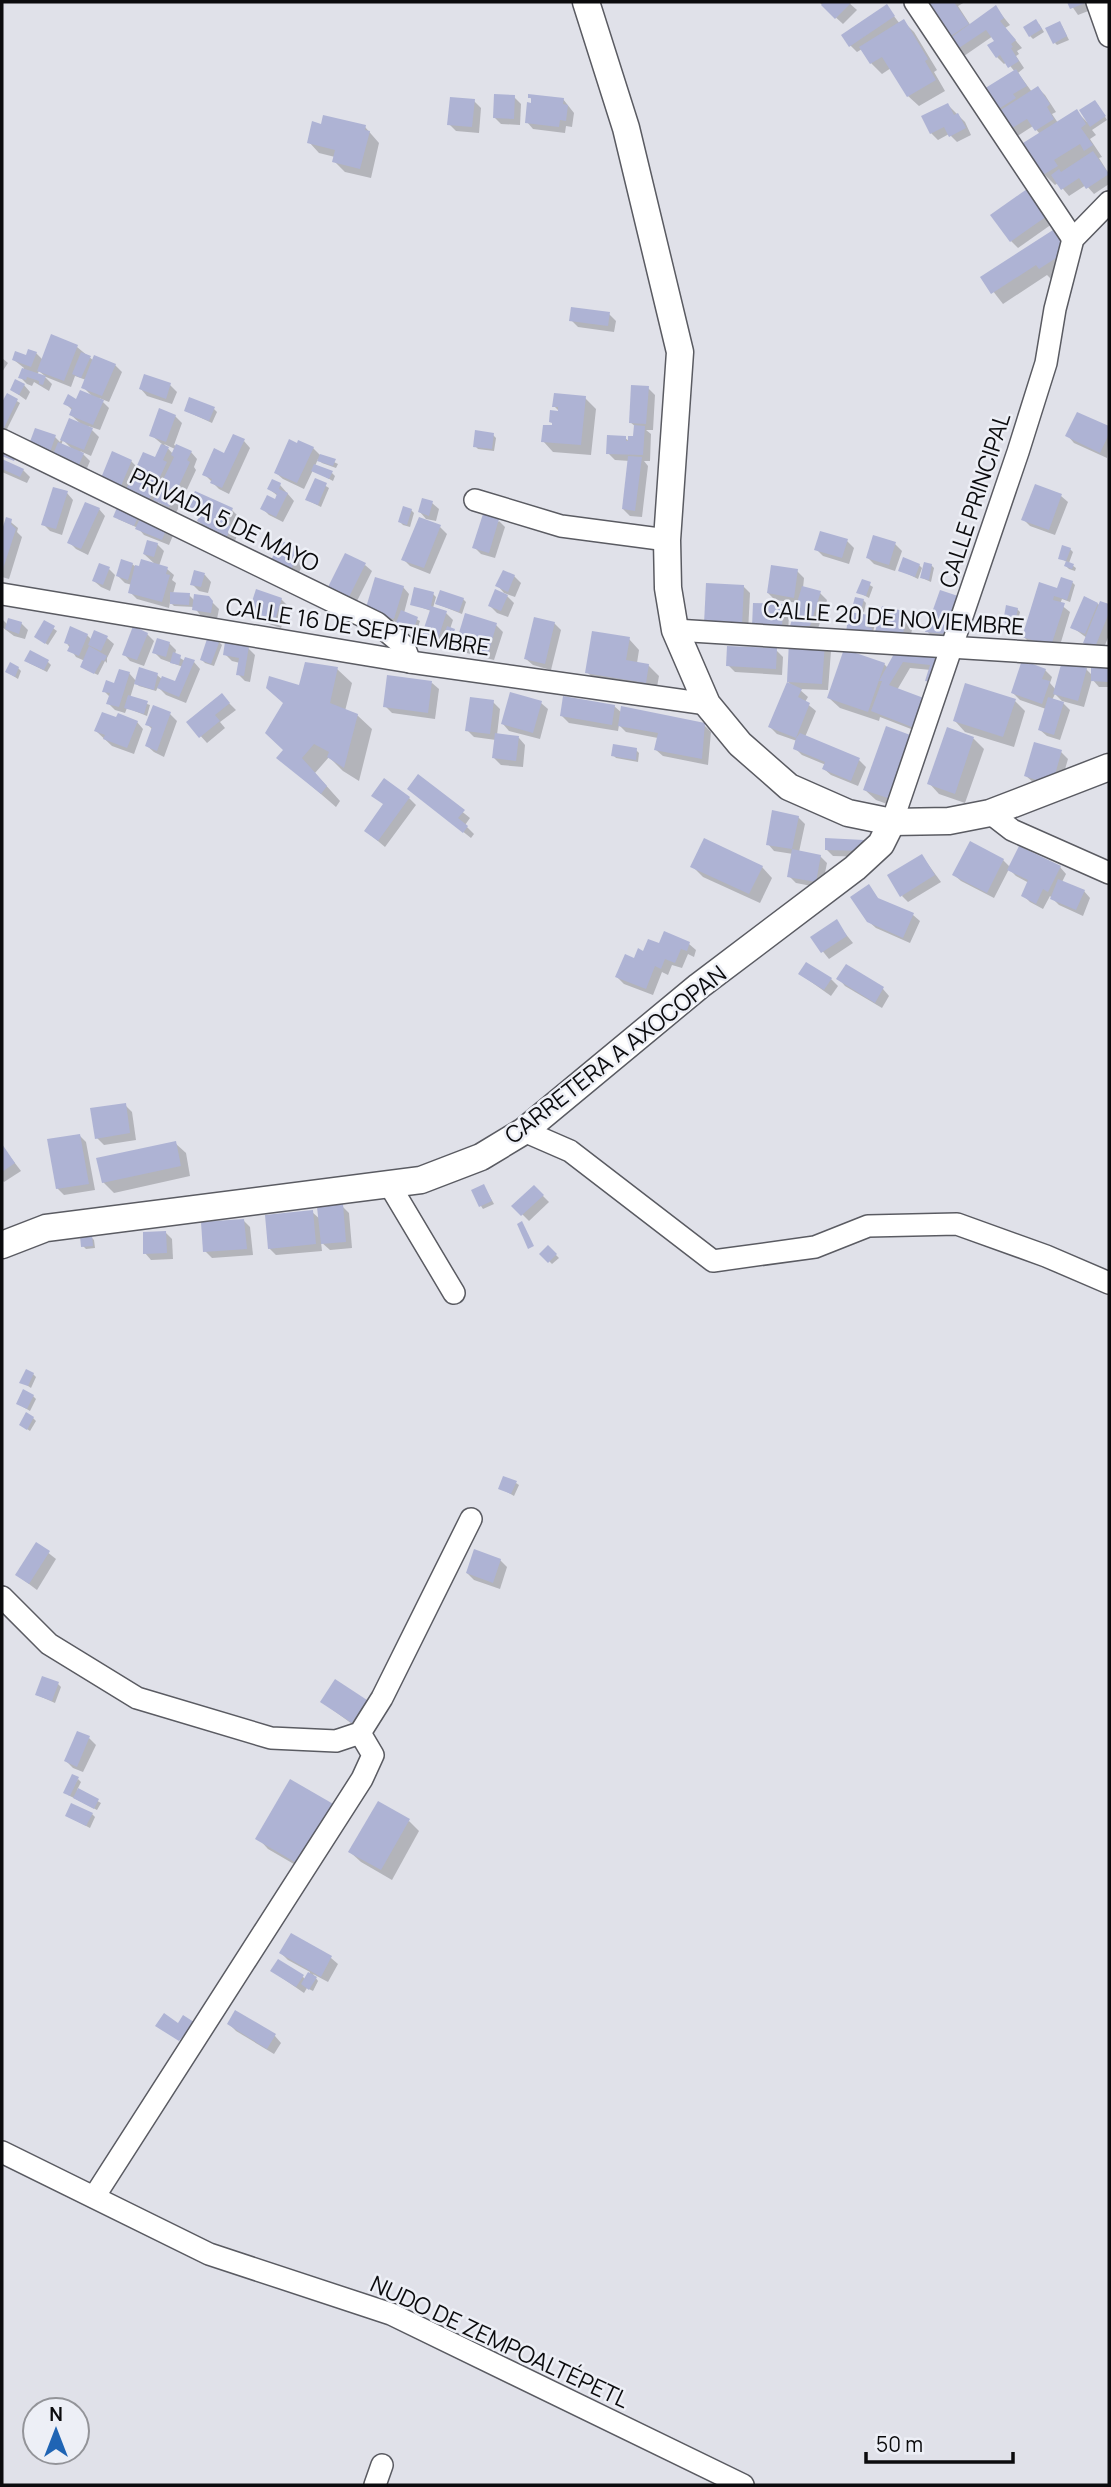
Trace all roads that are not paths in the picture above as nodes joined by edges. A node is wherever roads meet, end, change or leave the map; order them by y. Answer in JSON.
{"nodes":[{"id":1,"x":915,"y":2,"type":"edge"},
{"id":2,"x":1097,"y":2,"type":"edge"},
{"id":3,"x":588,"y":8,"type":"edge"},
{"id":4,"x":1109,"y":36,"type":"edge"},
{"id":5,"x":1109,"y":202,"type":"edge"},
{"id":6,"x":1073,"y":239,"type":"junction"},
{"id":7,"x":2,"y":440,"type":"edge"},
{"id":8,"x":475,"y":500,"type":"dead end"},
{"id":9,"x":667,"y":540,"type":"junction"},
{"id":10,"x":2,"y":594,"type":"edge"},
{"id":11,"x":675,"y":630,"type":"junction"},
{"id":12,"x":952,"y":646,"type":"junction"},
{"id":13,"x":1109,"y":657,"type":"edge"},
{"id":14,"x":410,"y":662,"type":"junction"},
{"id":15,"x":707,"y":704,"type":"junction"},
{"id":16,"x":1109,"y":767,"type":"edge"},
{"id":17,"x":990,"y":813,"type":"junction"},
{"id":18,"x":892,"y":822,"type":"junction"},
{"id":19,"x":1109,"y":873,"type":"edge"},
{"id":20,"x":524,"y":1131,"type":"junction"},
{"id":21,"x":389,"y":1184,"type":"junction"},
{"id":22,"x":2,"y":1245,"type":"edge"},
{"id":23,"x":1109,"y":1283,"type":"edge"},
{"id":24,"x":454,"y":1293,"type":"dead end"},
{"id":25,"x":471,"y":1519,"type":"dead end"},
{"id":26,"x":2,"y":1597,"type":"edge"},
{"id":27,"x":360,"y":1733,"type":"junction"},
{"id":28,"x":2,"y":2152,"type":"edge"},
{"id":29,"x":94,"y":2197,"type":"junction"},
{"id":30,"x":743,"y":2485,"type":"edge"}],
"edges":[{"from":1,"to":6,"type":"street"},
{"from":2,"to":4,"type":"street"},
{"from":3,"to":9,"type":"main road"},
{"from":5,"to":6,"type":"street","name":"CALLE PRINCIPAL"},
{"from":6,"to":12,"type":"street","name":"CALLE PRINCIPAL"},
{"from":7,"to":14,"type":"street","name":"PRIVADA 5 DE MAYO"},
{"from":8,"to":9,"type":"street"},
{"from":9,"to":11,"type":"main road"},
{"from":10,"to":14,"type":"street","name":"CALLE 16 DE SEPTIEMBRE"},
{"from":11,"to":12,"type":"street","name":"CALLE 20 DE NOVIEMBRE"},
{"from":11,"to":15,"type":"main road"},
{"from":12,"to":13,"type":"street","name":"CALLE 20 DE NOVIEMBRE"},
{"from":12,"to":18,"type":"street","name":"CALLE PRINCIPAL"},
{"from":14,"to":15,"type":"street","name":"CALLE 16 DE SEPTIEMBRE"},
{"from":15,"to":18,"type":"main road"},
{"from":16,"to":17,"type":"main road"},
{"from":17,"to":18,"type":"main road"},
{"from":17,"to":19,"type":"street"},
{"from":18,"to":20,"type":"main road","name":"CARRETERA A AXOCOPAN"},
{"from":20,"to":21,"type":"main road","name":"CARRETERA A AXOCOPAN"},
{"from":20,"to":23,"type":"street"},
{"from":21,"to":22,"type":"main road","name":"CARRETERA A AXOCOPAN"},
{"from":21,"to":24,"type":"street"},
{"from":25,"to":27,"type":"street"},
{"from":26,"to":27,"type":"street"},
{"from":27,"to":29,"type":"street"},
{"from":28,"to":29,"type":"street","name":"NUDO DE ZEMPOALTÉPETL"},
{"from":29,"to":30,"type":"street","name":"NUDO DE ZEMPOALTÉPETL"}]}
